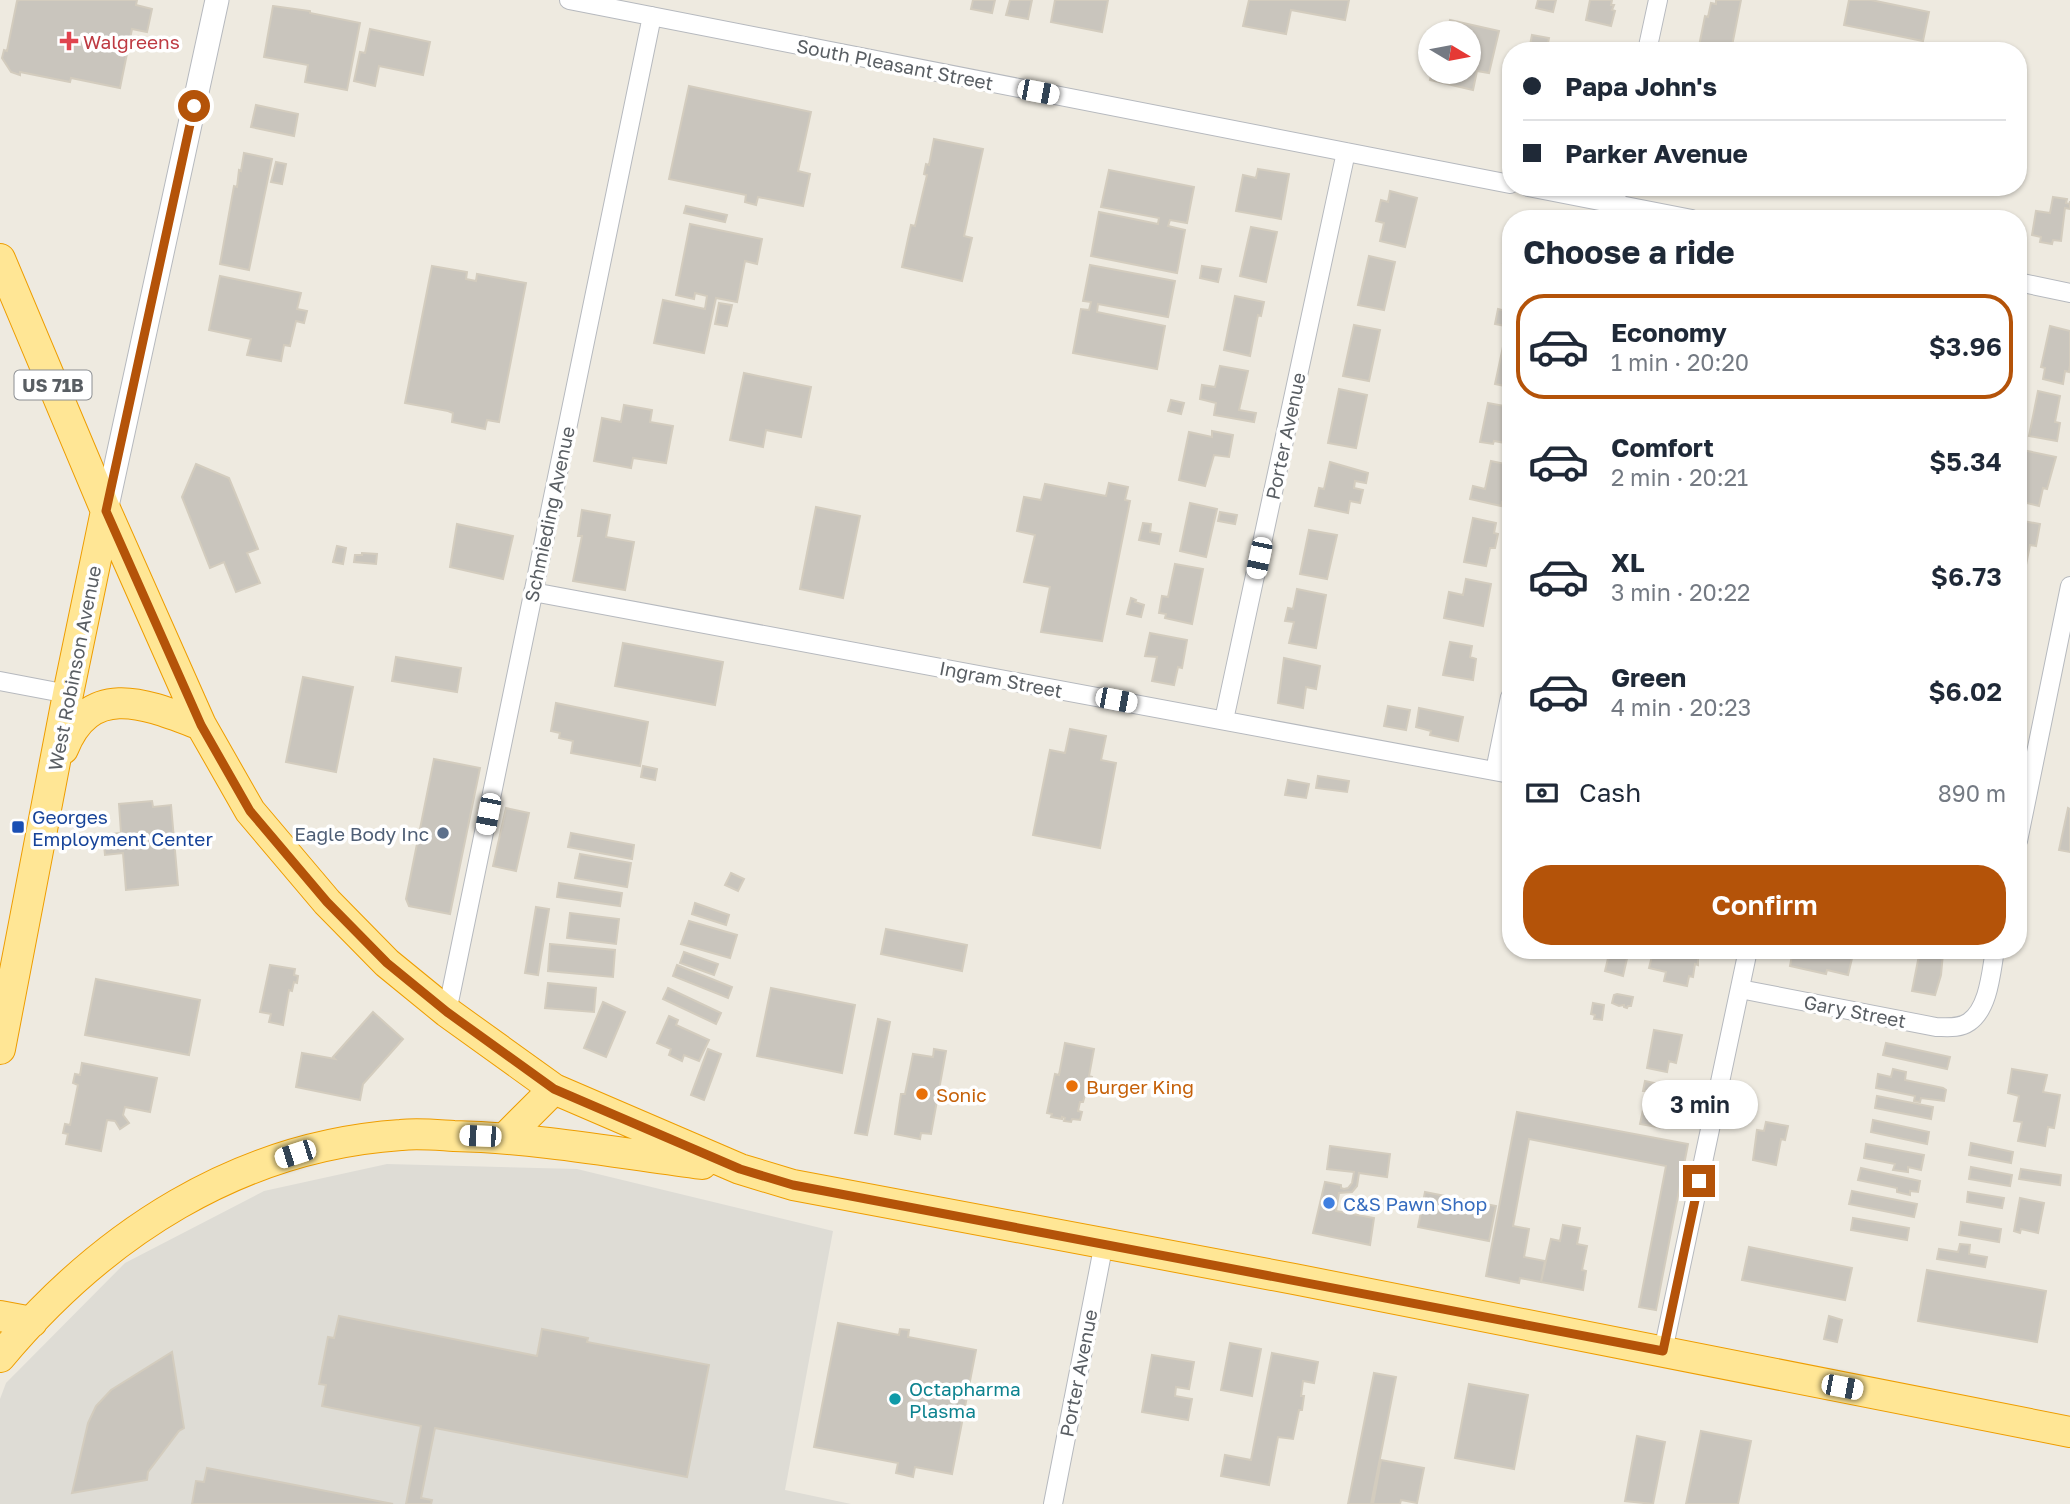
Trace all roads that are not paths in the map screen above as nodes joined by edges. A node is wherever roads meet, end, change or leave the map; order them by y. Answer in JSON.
{"nodes":[{"id":1,"x":217,"y":0,"type":"edge"},
{"id":2,"x":569,"y":0,"type":"edge"},
{"id":3,"x":1658,"y":0,"type":"edge"},
{"id":4,"x":652,"y":16,"type":"junction"},
{"id":5,"x":1649,"y":42,"type":"edge"},
{"id":6,"x":1346,"y":152,"type":"junction"},
{"id":7,"x":1502,"y":182,"type":"edge"},
{"id":8,"x":1576,"y":196,"type":"edge"},
{"id":9,"x":1614,"y":203,"type":"edge"},
{"id":10,"x":1648,"y":210,"type":"edge"},
{"id":11,"x":0,"y":259,"type":"edge"},
{"id":12,"x":2027,"y":284,"type":"edge"},
{"id":13,"x":2070,"y":293,"type":"edge"},
{"id":14,"x":106,"y":511,"type":"junction"},
{"id":15,"x":2070,"y":586,"type":"edge"},
{"id":16,"x":533,"y":592,"type":"junction"},
{"id":17,"x":0,"y":681,"type":"edge"},
{"id":18,"x":68,"y":694,"type":"junction"},
{"id":19,"x":1224,"y":720,"type":"junction"},
{"id":20,"x":201,"y":725,"type":"junction"},
{"id":21,"x":1502,"y":773,"type":"edge"},
{"id":22,"x":52,"y":775,"type":"junction"},
{"id":23,"x":2027,"y":797,"type":"edge"},
{"id":24,"x":1746,"y":959,"type":"edge"},
{"id":25,"x":1993,"y":959,"type":"edge"},
{"id":26,"x":1740,"y":989,"type":"junction"},
{"id":27,"x":447,"y":1012,"type":"junction"},
{"id":28,"x":0,"y":1049,"type":"edge"},
{"id":29,"x":554,"y":1089,"type":"junction"},
{"id":30,"x":506,"y":1137,"type":"junction"},
{"id":31,"x":740,"y":1169,"type":"junction"},
{"id":32,"x":1104,"y":1243,"type":"junction"},
{"id":33,"x":9,"y":1335,"type":"edge"},
{"id":34,"x":1663,"y":1351,"type":"junction"},
{"id":35,"x":2070,"y":1432,"type":"edge"},
{"id":36,"x":1052,"y":1504,"type":"edge"}],
"edges":[{"from":1,"to":14,"type":"street","name":"West Robinson Avenue"},
{"from":2,"to":4,"type":"street","name":"South Pleasant Street"},
{"from":3,"to":5,"type":"street"},
{"from":4,"to":6,"type":"street","name":"South Pleasant Street"},
{"from":4,"to":16,"type":"street","name":"Schmieding Avenue"},
{"from":6,"to":7,"type":"street","name":"South Pleasant Street"},
{"from":6,"to":19,"type":"street","name":"Porter Avenue"},
{"from":8,"to":9,"type":"street"},
{"from":9,"to":10,"type":"street"},
{"from":11,"to":14,"type":"highway","number":"US 71B"},
{"from":12,"to":13,"type":"street"},
{"from":14,"to":18,"type":"highway","name":"West Robinson Avenue"},
{"from":14,"to":20,"type":"highway","number":"US 71B"},
{"from":15,"to":23,"type":"street"},
{"from":16,"to":19,"type":"street","name":"Ingram Street"},
{"from":16,"to":27,"type":"street","name":"Schmieding Avenue"},
{"from":17,"to":18,"type":"street"},
{"from":18,"to":22,"type":"highway","name":"West Robinson Avenue"},
{"from":19,"to":21,"type":"street","name":"Ingram Street"},
{"from":20,"to":22,"type":"highway"},
{"from":20,"to":27,"type":"highway","number":"US 71B"},
{"from":22,"to":28,"type":"highway","name":"West Robinson Avenue"},
{"from":24,"to":26,"type":"street"},
{"from":25,"to":26,"type":"street","name":"Gary Street"},
{"from":26,"to":34,"type":"street"},
{"from":27,"to":29,"type":"highway","number":"US 71B"},
{"from":29,"to":30,"type":"highway"},
{"from":29,"to":31,"type":"highway","number":"US 71B"},
{"from":30,"to":31,"type":"highway"},
{"from":30,"to":33,"type":"highway"},
{"from":31,"to":32,"type":"highway","number":"US 71B"},
{"from":32,"to":34,"type":"highway","number":"US 71B"},
{"from":32,"to":36,"type":"street","name":"Porter Avenue"},
{"from":34,"to":35,"type":"highway","number":"US 71B"}]}
